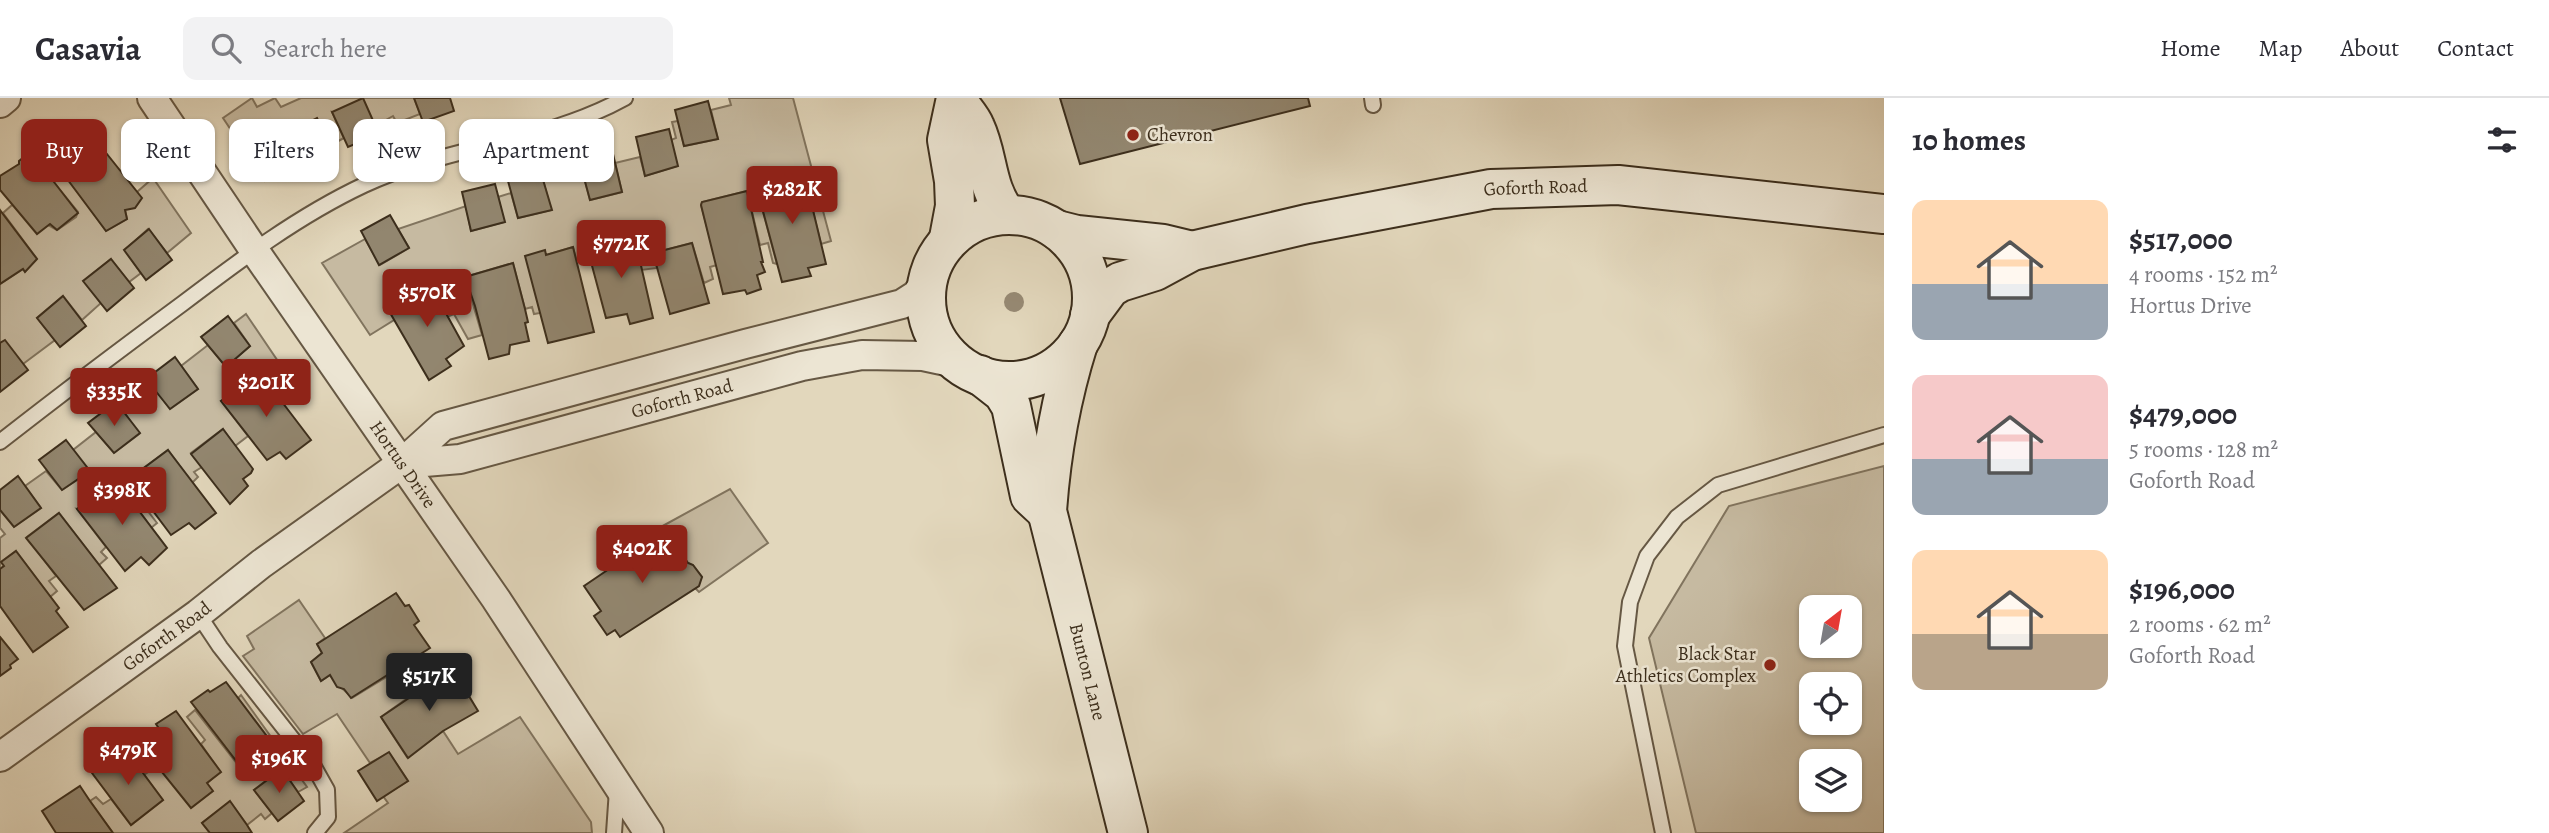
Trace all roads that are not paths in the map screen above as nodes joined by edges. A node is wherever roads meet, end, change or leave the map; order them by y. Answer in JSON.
{"nodes":[{"id":1,"x":6,"y":98,"type":"edge"},
{"id":2,"x":152,"y":98,"type":"edge"},
{"id":3,"x":625,"y":98,"type":"edge"},
{"id":4,"x":956,"y":99,"type":"edge"},
{"id":5,"x":0,"y":103,"type":"edge"},
{"id":6,"x":1884,"y":214,"type":"edge"},
{"id":7,"x":1007,"y":215,"type":"junction"},
{"id":8,"x":1057,"y":230,"type":"junction"},
{"id":9,"x":949,"y":238,"type":"junction"},
{"id":10,"x":254,"y":250,"type":"junction"},
{"id":11,"x":1192,"y":251,"type":"junction"},
{"id":12,"x":930,"y":276,"type":"junction"},
{"id":13,"x":1084,"y":330,"type":"junction"},
{"id":14,"x":973,"y":370,"type":"junction"},
{"id":15,"x":1884,"y":435,"type":"edge"},
{"id":16,"x":0,"y":442,"type":"edge"},
{"id":17,"x":401,"y":464,"type":"junction"},
{"id":18,"x":1047,"y":512,"type":"junction"},
{"id":19,"x":198,"y":614,"type":"junction"},
{"id":20,"x":0,"y":757,"type":"edge"},
{"id":21,"x":618,"y":785,"type":"junction"},
{"id":22,"x":315,"y":833,"type":"edge"},
{"id":23,"x":614,"y":833,"type":"edge"},
{"id":24,"x":649,"y":833,"type":"edge"},
{"id":25,"x":1128,"y":833,"type":"edge"},
{"id":26,"x":1663,"y":833,"type":"edge"}],
"edges":[{"from":1,"to":5,"type":"street"},
{"from":2,"to":10,"type":"street","name":"Hortus Drive"},
{"from":3,"to":10,"type":"lane"},
{"from":4,"to":7,"type":"street"},
{"from":4,"to":9,"type":"street"},
{"from":6,"to":11,"type":"street","name":"Goforth Road"},
{"from":7,"to":8,"type":"street"},
{"from":7,"to":9,"type":"street"},
{"from":8,"to":11,"type":"street","name":"Goforth Road"},
{"from":8,"to":13,"type":"street"},
{"from":9,"to":12,"type":"street"},
{"from":10,"to":16,"type":"lane"},
{"from":10,"to":17,"type":"street","name":"Hortus Drive"},
{"from":11,"to":13,"type":"street","name":"Goforth Road"},
{"from":12,"to":14,"type":"street"},
{"from":12,"to":17,"type":"street","name":"Goforth Road"},
{"from":13,"to":14,"type":"street"},
{"from":13,"to":18,"type":"street","name":"Bunton Lane"},
{"from":14,"to":17,"type":"street","name":"Goforth Road"},
{"from":14,"to":18,"type":"street","name":"Bunton Lane"},
{"from":15,"to":26,"type":"lane"},
{"from":17,"to":19,"type":"street","name":"Goforth Road"},
{"from":17,"to":21,"type":"street","name":"Hortus Drive"},
{"from":18,"to":25,"type":"street","name":"Bunton Lane"},
{"from":19,"to":20,"type":"street","name":"Goforth Road"},
{"from":19,"to":22,"type":"lane"},
{"from":21,"to":23,"type":"lane"},
{"from":21,"to":24,"type":"street","name":"Hortus Drive"}]}
